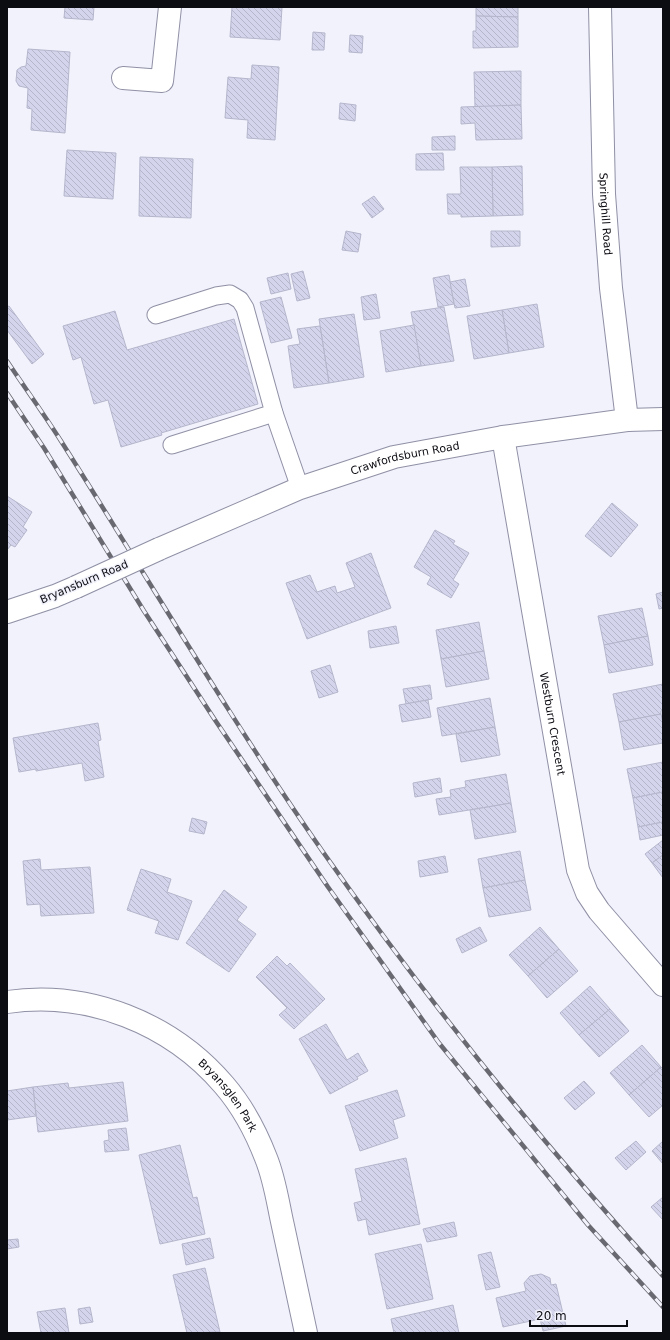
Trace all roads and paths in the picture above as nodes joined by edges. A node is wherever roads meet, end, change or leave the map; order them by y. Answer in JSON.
{"nodes":[{"id":1,"x":170,"y":7,"type":"edge"},
{"id":2,"x":600,"y":7,"type":"edge"},
{"id":3,"x":123,"y":78,"type":"dead end"},
{"id":4,"x":156,"y":314,"type":"dead end"},
{"id":5,"x":274,"y":413,"type":"junction"},
{"id":6,"x":663,"y":418,"type":"edge"},
{"id":7,"x":627,"y":420,"type":"junction"},
{"id":8,"x":503,"y":437,"type":"junction"},
{"id":9,"x":172,"y":446,"type":"dead end"},
{"id":10,"x":300,"y":488,"type":"junction"},
{"id":11,"x":159,"y":549,"type":"joint"},
{"id":12,"x":7,"y":612,"type":"edge"},
{"id":13,"x":663,"y":985,"type":"edge"},
{"id":14,"x":7,"y":1002,"type":"edge"},
{"id":15,"x":306,"y":1333,"type":"edge"}],
"edges":[{"from":1,"to":3,"type":"street"},
{"from":2,"to":7,"type":"street","name":"Springhill Road"},
{"from":4,"to":5,"type":"lane"},
{"from":5,"to":9,"type":"lane"},
{"from":5,"to":10,"type":"lane"},
{"from":6,"to":7,"type":"street","name":"Crawfordsburn Road"},
{"from":7,"to":8,"type":"street","name":"Crawfordsburn Road"},
{"from":8,"to":10,"type":"street","name":"Crawfordsburn Road"},
{"from":8,"to":13,"type":"street","name":"Westburn Crescent"},
{"from":10,"to":11,"type":"street","name":"Crawfordsburn Road"},
{"from":11,"to":12,"type":"street","name":"Bryansburn Road","bridge":true},
{"from":14,"to":15,"type":"street","name":"Bryansglen Park"}]}
